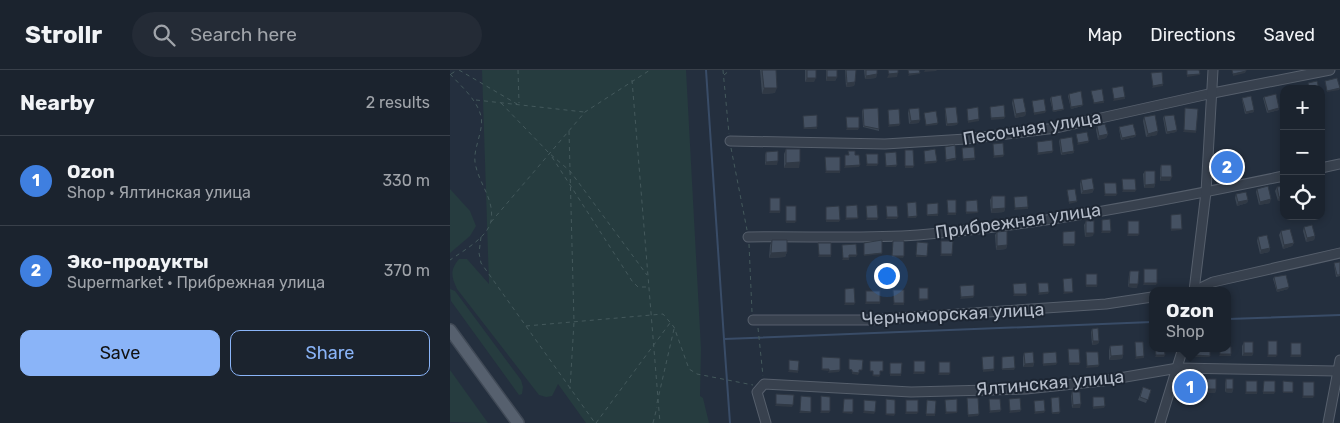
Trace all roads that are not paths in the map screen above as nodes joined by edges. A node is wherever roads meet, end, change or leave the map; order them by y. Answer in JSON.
{"nodes":[{"id":1,"x":1213,"y":70,"type":"edge"},
{"id":2,"x":1330,"y":70,"type":"edge"},
{"id":3,"x":1213,"y":93,"type":"junction"},
{"id":4,"x":730,"y":141,"type":"road end"},
{"id":5,"x":1340,"y":164,"type":"edge"},
{"id":6,"x":1325,"y":167,"type":"edge"},
{"id":7,"x":1280,"y":177,"type":"edge"},
{"id":8,"x":1206,"y":192,"type":"junction"},
{"id":9,"x":748,"y":237,"type":"road end"},
{"id":10,"x":1340,"y":253,"type":"edge"},
{"id":11,"x":1194,"y":287,"type":"edge"},
{"id":12,"x":1202,"y":287,"type":"edge"},
{"id":13,"x":1149,"y":297,"type":"edge"},
{"id":14,"x":755,"y":320,"type":"road end"},
{"id":15,"x":450,"y":330,"type":"edge"},
{"id":16,"x":1182,"y":352,"type":"edge"},
{"id":17,"x":1339,"y":361,"type":"edge"},
{"id":18,"x":1178,"y":368,"type":"junction"},
{"id":19,"x":1336,"y":371,"type":"junction"},
{"id":20,"x":518,"y":423,"type":"edge"},
{"id":21,"x":766,"y":423,"type":"edge"},
{"id":22,"x":1160,"y":423,"type":"edge"},
{"id":23,"x":1328,"y":423,"type":"edge"}],
"edges":[{"from":1,"to":3,"type":"street"},
{"from":2,"to":3,"type":"street","name":"Песочная улица"},
{"from":3,"to":4,"type":"street","name":"Песочная улица"},
{"from":3,"to":8,"type":"street"},
{"from":5,"to":6,"type":"street"},
{"from":7,"to":8,"type":"street","name":"Прибрежная улица"},
{"from":8,"to":9,"type":"street","name":"Прибрежная улица"},
{"from":8,"to":11,"type":"street"},
{"from":10,"to":12,"type":"street"},
{"from":13,"to":14,"type":"street","name":"Черноморская улица"},
{"from":15,"to":20,"type":"main road"},
{"from":16,"to":18,"type":"street"},
{"from":17,"to":19,"type":"street"},
{"from":18,"to":19,"type":"street","name":"Ялтинская улица"},
{"from":18,"to":21,"type":"street","name":"Ялтинская улица"},
{"from":18,"to":22,"type":"street"},
{"from":19,"to":23,"type":"street"}]}
